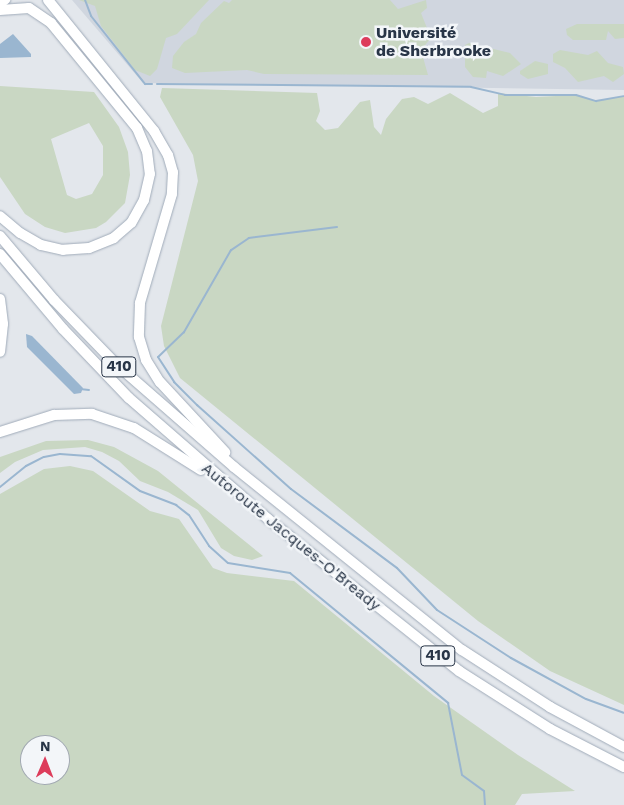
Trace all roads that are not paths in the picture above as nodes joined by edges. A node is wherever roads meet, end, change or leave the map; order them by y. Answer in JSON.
{"nodes":[{"id":1,"x":6,"y":0,"type":"edge"},
{"id":2,"x":48,"y":0,"type":"edge"},
{"id":3,"x":0,"y":5,"type":"edge"},
{"id":4,"x":0,"y":10,"type":"edge"},
{"id":5,"x":0,"y":216,"type":"edge"},
{"id":6,"x":0,"y":236,"type":"edge"},
{"id":7,"x":0,"y":254,"type":"edge"},
{"id":8,"x":0,"y":299,"type":"edge"},
{"id":9,"x":0,"y":352,"type":"edge"},
{"id":10,"x":0,"y":432,"type":"edge"},
{"id":11,"x":253,"y":482,"type":"junction"},
{"id":12,"x":226,"y":484,"type":"junction"},
{"id":13,"x":585,"y":727,"type":"junction"},
{"id":14,"x":624,"y":740,"type":"edge"},
{"id":15,"x":624,"y":747,"type":"edge"},
{"id":16,"x":624,"y":768,"type":"edge"}],
"edges":[{"from":1,"to":3,"type":"main road"},
{"from":2,"to":11,"type":"highway"},
{"from":4,"to":5,"type":"highway"},
{"from":6,"to":11,"type":"highway","name":"Autoroute Jacques-O'Bready","number":"410"},
{"from":7,"to":12,"type":"highway","name":"Autoroute Jacques-O'Bready","number":"410"},
{"from":8,"to":9,"type":"highway"},
{"from":10,"to":12,"type":"highway"},
{"from":11,"to":13,"type":"highway","name":"Autoroute Jacques-O'Bready","number":"410"},
{"from":12,"to":16,"type":"highway","name":"Autoroute Jacques-O'Bready","number":"410"},
{"from":13,"to":14,"type":"highway"},
{"from":13,"to":15,"type":"highway","name":"Autoroute Jacques-O'Bready","number":"410"}]}
